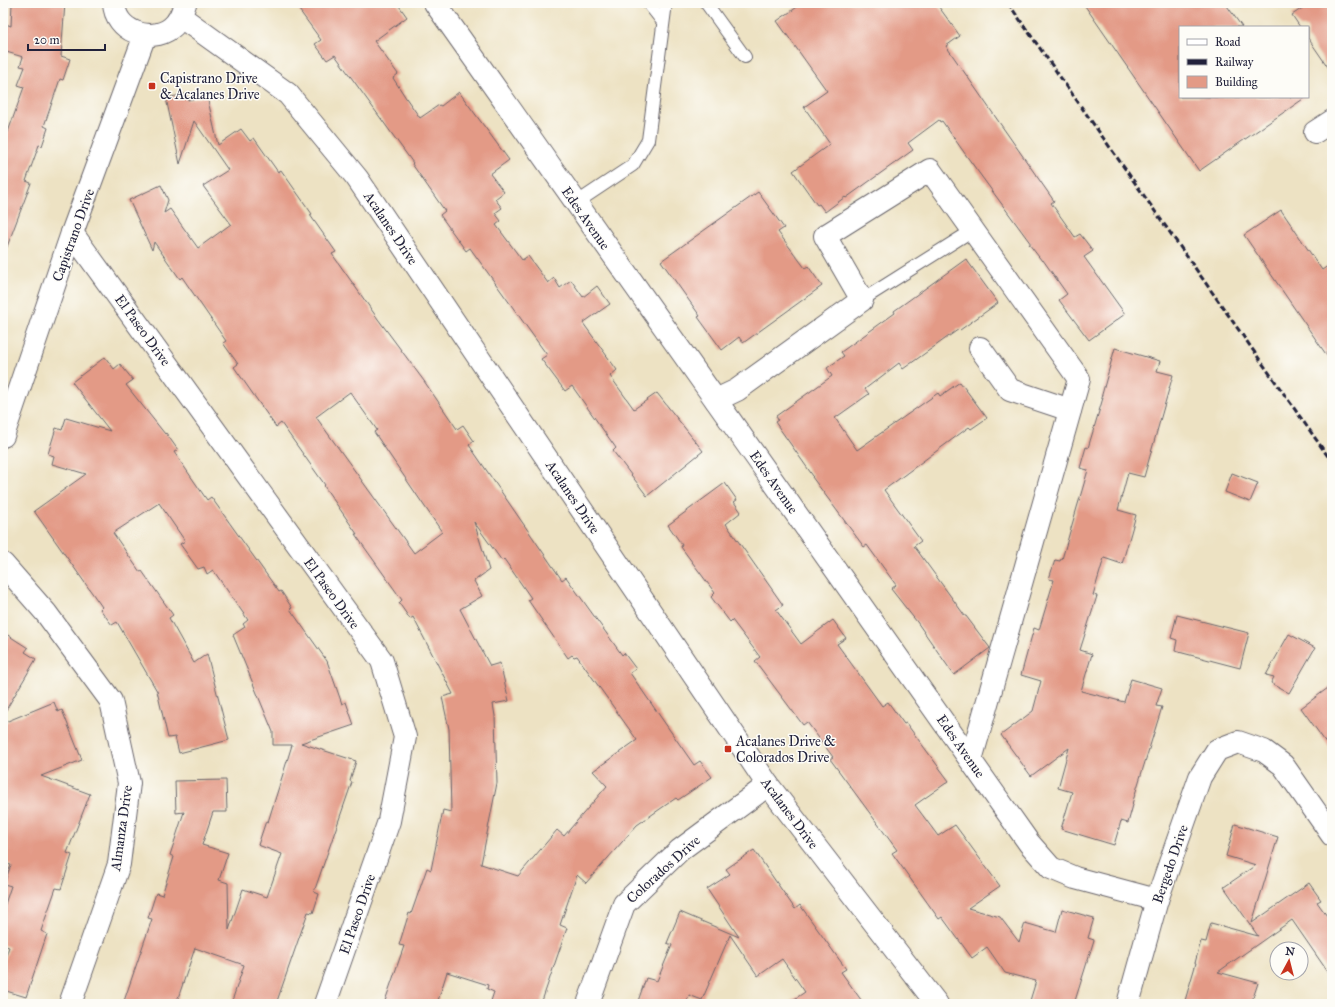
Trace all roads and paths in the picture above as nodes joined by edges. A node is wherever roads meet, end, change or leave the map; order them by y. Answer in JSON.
{"nodes":[{"id":1,"x":114,"y":3,"type":"edge"},
{"id":2,"x":435,"y":3,"type":"edge"},
{"id":3,"x":648,"y":3,"type":"edge"},
{"id":4,"x":666,"y":3,"type":"edge"},
{"id":5,"x":712,"y":5,"type":"edge"},
{"id":6,"x":183,"y":10,"type":"edge"},
{"id":7,"x":663,"y":22,"type":"junction"},
{"id":8,"x":145,"y":36,"type":"junction"},
{"id":9,"x":745,"y":57,"type":"dead end"},
{"id":10,"x":576,"y":203,"type":"junction"},
{"id":11,"x":72,"y":233,"type":"junction"},
{"id":12,"x":976,"y":235,"type":"junction"},
{"id":13,"x":862,"y":300,"type":"junction"},
{"id":14,"x":980,"y":348,"type":"dead end"},
{"id":15,"x":716,"y":400,"type":"junction"},
{"id":16,"x":1070,"y":410,"type":"junction"},
{"id":17,"x":3,"y":436,"type":"edge"},
{"id":18,"x":3,"y":564,"type":"edge"},
{"id":19,"x":970,"y":760,"type":"junction"},
{"id":20,"x":768,"y":784,"type":"junction"},
{"id":21,"x":1332,"y":835,"type":"edge"},
{"id":22,"x":1157,"y":900,"type":"junction"},
{"id":23,"x":936,"y":1003,"type":"edge"},
{"id":24,"x":70,"y":1004,"type":"edge"},
{"id":25,"x":325,"y":1004,"type":"edge"},
{"id":26,"x":588,"y":1004,"type":"edge"},
{"id":27,"x":1128,"y":1004,"type":"edge"}],
"edges":[{"from":1,"to":8,"type":"street"},
{"from":2,"to":10,"type":"street","name":"Edes Avenue"},
{"from":3,"to":7,"type":"lane"},
{"from":4,"to":7,"type":"lane"},
{"from":5,"to":9,"type":"lane"},
{"from":6,"to":8,"type":"street"},
{"from":6,"to":20,"type":"street","name":"Acalanes Drive"},
{"from":7,"to":10,"type":"lane"},
{"from":8,"to":11,"type":"street","name":"Capistrano Drive"},
{"from":10,"to":15,"type":"street","name":"Edes Avenue"},
{"from":11,"to":17,"type":"street","name":"Capistrano Drive"},
{"from":11,"to":25,"type":"street","name":"El Paseo Drive"},
{"from":12,"to":13,"type":"lane"},
{"from":12,"to":13,"type":"street"},
{"from":12,"to":16,"type":"street"},
{"from":13,"to":15,"type":"street"},
{"from":14,"to":16,"type":"street"},
{"from":15,"to":19,"type":"street","name":"Edes Avenue"},
{"from":16,"to":19,"type":"street"},
{"from":18,"to":24,"type":"street","name":"Almanza Drive"},
{"from":19,"to":22,"type":"street","name":"Edes Avenue"},
{"from":20,"to":23,"type":"street","name":"Acalanes Drive"},
{"from":20,"to":26,"type":"street","name":"Colorados Drive"},
{"from":21,"to":22,"type":"street","name":"Bergedo Drive"},
{"from":22,"to":27,"type":"street","name":"Bergedo Drive"}]}
